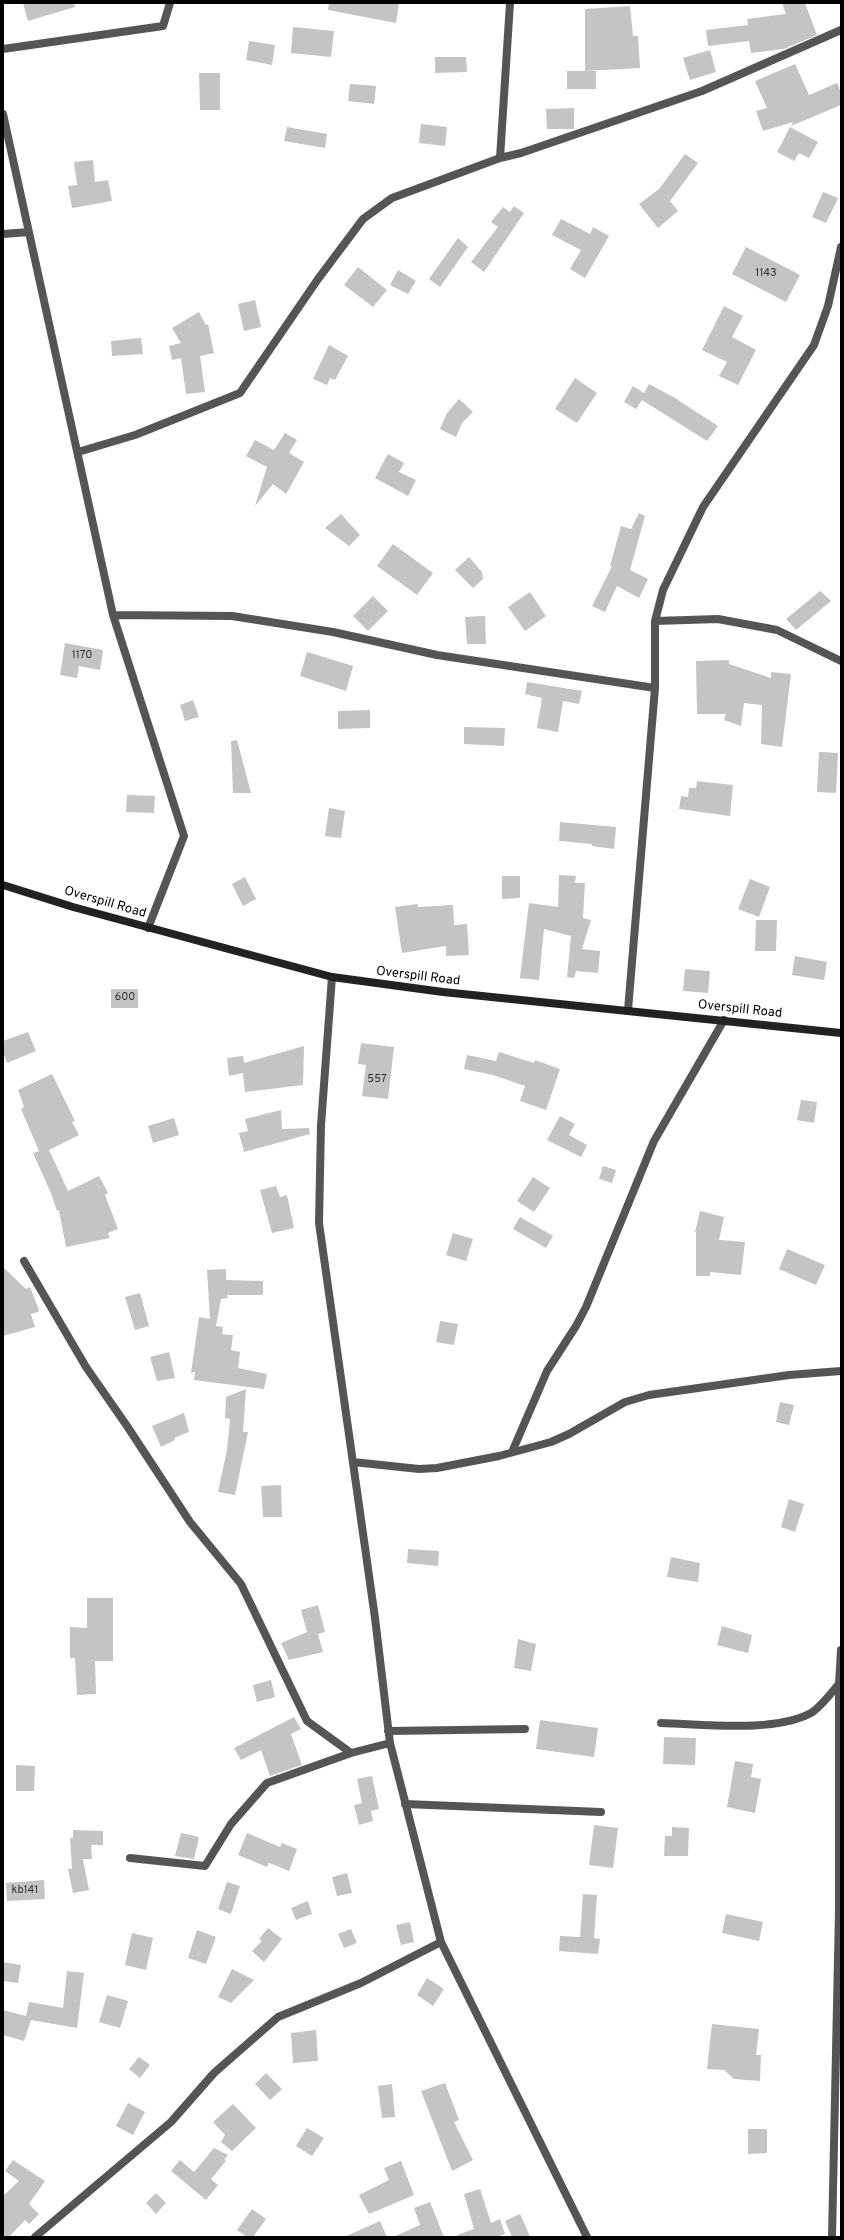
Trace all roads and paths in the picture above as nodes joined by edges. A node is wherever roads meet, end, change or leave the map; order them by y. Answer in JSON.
{"nodes":[{"id":1,"x":170,"y":3,"type":"edge"},
{"id":2,"x":510,"y":3,"type":"edge"},
{"id":3,"x":841,"y":30,"type":"edge"},
{"id":4,"x":3,"y":49,"type":"edge"},
{"id":5,"x":3,"y":114,"type":"edge"},
{"id":6,"x":500,"y":158,"type":"junction"},
{"id":7,"x":29,"y":232,"type":"junction"},
{"id":8,"x":3,"y":234,"type":"edge"},
{"id":9,"x":841,"y":247,"type":"edge"},
{"id":10,"x":78,"y":452,"type":"junction"},
{"id":11,"x":113,"y":615,"type":"junction"},
{"id":12,"x":655,"y":621,"type":"junction"},
{"id":13,"x":841,"y":661,"type":"edge"},
{"id":14,"x":655,"y":688,"type":"junction"},
{"id":15,"x":3,"y":885,"type":"edge"},
{"id":16,"x":148,"y":928,"type":"junction"},
{"id":17,"x":332,"y":977,"type":"junction"},
{"id":18,"x":628,"y":1010,"type":"junction"},
{"id":19,"x":724,"y":1020,"type":"junction"},
{"id":20,"x":841,"y":1033,"type":"edge"},
{"id":21,"x":24,"y":1261,"type":"dead end"},
{"id":22,"x":841,"y":1371,"type":"edge"},
{"id":23,"x":512,"y":1452,"type":"junction"},
{"id":24,"x":353,"y":1462,"type":"junction"},
{"id":25,"x":841,"y":1650,"type":"edge"},
{"id":26,"x":839,"y":1684,"type":"junction"},
{"id":27,"x":661,"y":1723,"type":"dead end"},
{"id":28,"x":525,"y":1729,"type":"dead end"},
{"id":29,"x":388,"y":1731,"type":"junction"},
{"id":30,"x":390,"y":1743,"type":"junction"},
{"id":31,"x":351,"y":1753,"type":"junction"},
{"id":32,"x":405,"y":1804,"type":"junction"},
{"id":33,"x":601,"y":1812,"type":"dead end"},
{"id":34,"x":130,"y":1858,"type":"dead end"},
{"id":35,"x":440,"y":1942,"type":"junction"},
{"id":36,"x":839,"y":2016,"type":"edge"},
{"id":37,"x":35,"y":2237,"type":"edge"},
{"id":38,"x":587,"y":2237,"type":"edge"},
{"id":39,"x":832,"y":2237,"type":"edge"}],
"edges":[{"from":1,"to":4,"type":"street"},
{"from":2,"to":6,"type":"street"},
{"from":3,"to":6,"type":"street"},
{"from":5,"to":7,"type":"street"},
{"from":6,"to":10,"type":"street"},
{"from":7,"to":8,"type":"street"},
{"from":7,"to":10,"type":"street"},
{"from":9,"to":12,"type":"street"},
{"from":10,"to":11,"type":"street"},
{"from":11,"to":14,"type":"street"},
{"from":11,"to":16,"type":"street"},
{"from":12,"to":13,"type":"street"},
{"from":12,"to":14,"type":"street"},
{"from":14,"to":18,"type":"street"},
{"from":15,"to":16,"type":"street","name":"Overspill Road"},
{"from":16,"to":17,"type":"street","name":"Overspill Road"},
{"from":17,"to":18,"type":"street","name":"Overspill Road"},
{"from":17,"to":24,"type":"street"},
{"from":18,"to":19,"type":"street","name":"Overspill Road"},
{"from":19,"to":20,"type":"street","name":"Overspill Road"},
{"from":19,"to":23,"type":"street"},
{"from":21,"to":31,"type":"street"},
{"from":22,"to":23,"type":"street"},
{"from":23,"to":24,"type":"street"},
{"from":24,"to":29,"type":"street"},
{"from":25,"to":26,"type":"street"},
{"from":26,"to":27,"type":"street"},
{"from":26,"to":36,"type":"street"},
{"from":28,"to":29,"type":"street"},
{"from":29,"to":30,"type":"street"},
{"from":30,"to":31,"type":"street"},
{"from":30,"to":32,"type":"street"},
{"from":31,"to":34,"type":"street"},
{"from":32,"to":33,"type":"street"},
{"from":32,"to":35,"type":"street"},
{"from":35,"to":37,"type":"street"},
{"from":35,"to":38,"type":"street"},
{"from":36,"to":39,"type":"street"}]}
